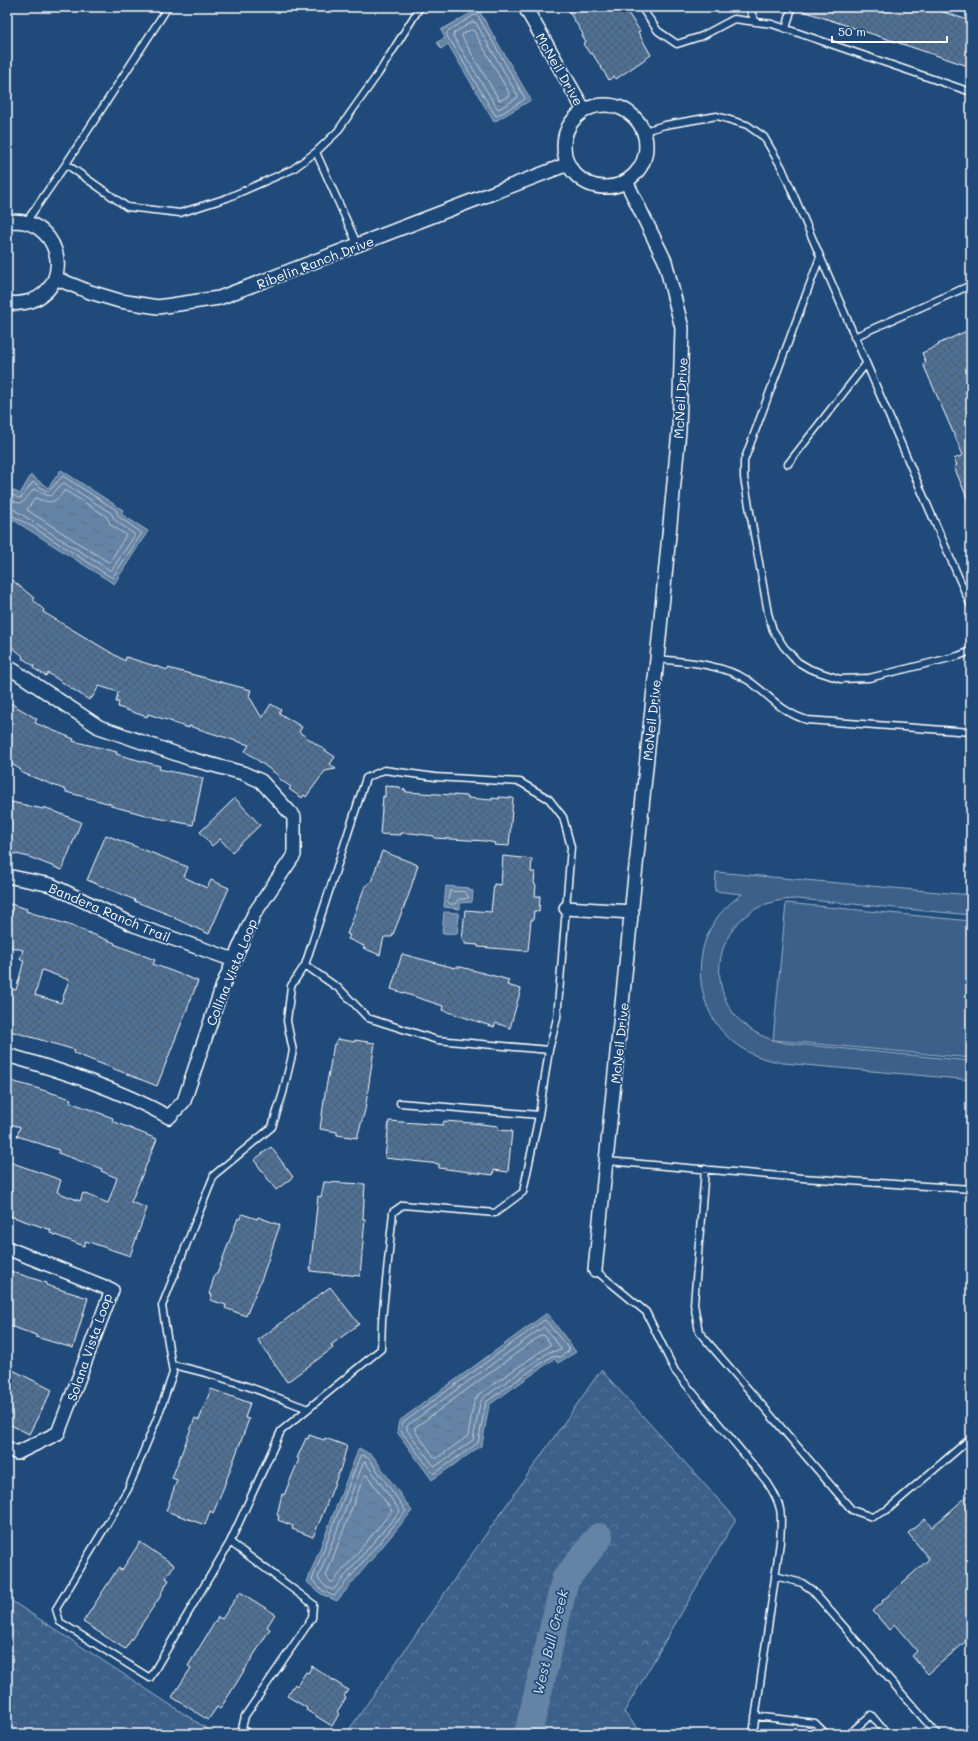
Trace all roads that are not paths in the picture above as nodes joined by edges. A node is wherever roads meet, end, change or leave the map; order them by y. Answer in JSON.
{"nodes":[{"id":1,"x":168,"y":7,"type":"edge"},
{"id":2,"x":420,"y":7,"type":"edge"},
{"id":3,"x":525,"y":7,"type":"edge"},
{"id":4,"x":641,"y":7,"type":"edge"},
{"id":5,"x":748,"y":7,"type":"edge"},
{"id":6,"x":792,"y":7,"type":"edge"},
{"id":7,"x":756,"y":22,"type":"junction"},
{"id":8,"x":786,"y":29,"type":"junction"},
{"id":9,"x":971,"y":92,"type":"edge"},
{"id":10,"x":584,"y":110,"type":"junction"},
{"id":11,"x":644,"y":132,"type":"junction"},
{"id":12,"x":316,"y":152,"type":"junction"},
{"id":13,"x":66,"y":164,"type":"junction"},
{"id":14,"x":568,"y":164,"type":"junction"},
{"id":15,"x":626,"y":181,"type":"junction"},
{"id":16,"x":7,"y":222,"type":"edge"},
{"id":17,"x":26,"y":222,"type":"junction"},
{"id":18,"x":358,"y":246,"type":"junction"},
{"id":19,"x":820,"y":257,"type":"junction"},
{"id":20,"x":55,"y":278,"type":"junction"},
{"id":21,"x":971,"y":285,"type":"edge"},
{"id":22,"x":7,"y":302,"type":"edge"},
{"id":23,"x":854,"y":337,"type":"junction"},
{"id":24,"x":866,"y":364,"type":"junction"},
{"id":25,"x":788,"y":464,"type":"dead end"},
{"id":26,"x":971,"y":606,"type":"edge"},
{"id":27,"x":971,"y":651,"type":"edge"},
{"id":28,"x":657,"y":659,"type":"junction"},
{"id":29,"x":7,"y":666,"type":"edge"},
{"id":30,"x":971,"y":732,"type":"edge"},
{"id":31,"x":7,"y":876,"type":"edge"},
{"id":32,"x":566,"y":908,"type":"junction"},
{"id":33,"x":632,"y":912,"type":"junction"},
{"id":34,"x":234,"y":960,"type":"junction"},
{"id":35,"x":305,"y":965,"type":"junction"},
{"id":36,"x":549,"y":1050,"type":"junction"},
{"id":37,"x":7,"y":1055,"type":"edge"},
{"id":38,"x":400,"y":1103,"type":"dead end"},
{"id":39,"x":539,"y":1115,"type":"junction"},
{"id":40,"x":607,"y":1161,"type":"junction"},
{"id":41,"x":705,"y":1169,"type":"junction"},
{"id":42,"x":971,"y":1189,"type":"edge"},
{"id":43,"x":7,"y":1248,"type":"edge"},
{"id":44,"x":595,"y":1270,"type":"joint"},
{"id":45,"x":172,"y":1365,"type":"junction"},
{"id":46,"x":308,"y":1409,"type":"junction"},
{"id":47,"x":971,"y":1438,"type":"edge"},
{"id":48,"x":7,"y":1448,"type":"edge"},
{"id":49,"x":230,"y":1542,"type":"junction"},
{"id":50,"x":775,"y":1576,"type":"junction"},
{"id":51,"x":755,"y":1716,"type":"junction"},
{"id":52,"x":248,"y":1734,"type":"edge"},
{"id":53,"x":753,"y":1734,"type":"edge"},
{"id":54,"x":826,"y":1734,"type":"edge"},
{"id":55,"x":849,"y":1734,"type":"edge"},
{"id":56,"x":887,"y":1734,"type":"edge"},
{"id":57,"x":937,"y":1734,"type":"edge"}],
"edges":[{"from":1,"to":13,"type":"lane"},
{"from":2,"to":12,"type":"lane"},
{"from":3,"to":10,"type":"street","name":"McNeil Drive"},
{"from":4,"to":7,"type":"lane"},
{"from":5,"to":7,"type":"lane"},
{"from":6,"to":8,"type":"lane"},
{"from":7,"to":8,"type":"lane"},
{"from":8,"to":9,"type":"lane"},
{"from":10,"to":11,"type":"street"},
{"from":10,"to":14,"type":"street"},
{"from":11,"to":15,"type":"street"},
{"from":11,"to":19,"type":"lane"},
{"from":12,"to":13,"type":"lane"},
{"from":12,"to":18,"type":"lane"},
{"from":13,"to":17,"type":"lane"},
{"from":14,"to":15,"type":"street"},
{"from":14,"to":18,"type":"street","name":"Ribelin Ranch Drive"},
{"from":15,"to":28,"type":"street","name":"McNeil Drive"},
{"from":16,"to":17,"type":"street"},
{"from":17,"to":20,"type":"street"},
{"from":18,"to":20,"type":"street","name":"Ribelin Ranch Drive"},
{"from":19,"to":23,"type":"lane"},
{"from":19,"to":27,"type":"lane"},
{"from":20,"to":22,"type":"street"},
{"from":21,"to":23,"type":"lane"},
{"from":23,"to":24,"type":"lane"},
{"from":24,"to":25,"type":"lane"},
{"from":24,"to":26,"type":"lane"},
{"from":28,"to":30,"type":"lane"},
{"from":28,"to":33,"type":"street","name":"McNeil Drive"},
{"from":29,"to":34,"type":"street","name":"Collina Vista Loop"},
{"from":31,"to":34,"type":"street","name":"Bandera Ranch Trail"},
{"from":32,"to":33,"type":"street"},
{"from":32,"to":35,"type":"lane"},
{"from":32,"to":36,"type":"lane"},
{"from":33,"to":40,"type":"street","name":"McNeil Drive"},
{"from":34,"to":37,"type":"street","name":"Collina Vista Loop"},
{"from":35,"to":36,"type":"lane"},
{"from":35,"to":45,"type":"lane"},
{"from":36,"to":39,"type":"lane"},
{"from":38,"to":39,"type":"lane"},
{"from":39,"to":46,"type":"lane"},
{"from":40,"to":41,"type":"lane"},
{"from":40,"to":44,"type":"street","name":"McNeil Drive"},
{"from":41,"to":42,"type":"lane"},
{"from":41,"to":47,"type":"lane"},
{"from":43,"to":48,"type":"street","name":"Solana Vista Loop"},
{"from":44,"to":50,"type":"lane"},
{"from":45,"to":46,"type":"lane"},
{"from":45,"to":49,"type":"lane"},
{"from":46,"to":49,"type":"lane"},
{"from":49,"to":52,"type":"lane"},
{"from":50,"to":51,"type":"lane"},
{"from":50,"to":57,"type":"lane"},
{"from":51,"to":53,"type":"lane"},
{"from":51,"to":54,"type":"lane"},
{"from":55,"to":56,"type":"lane"}]}
